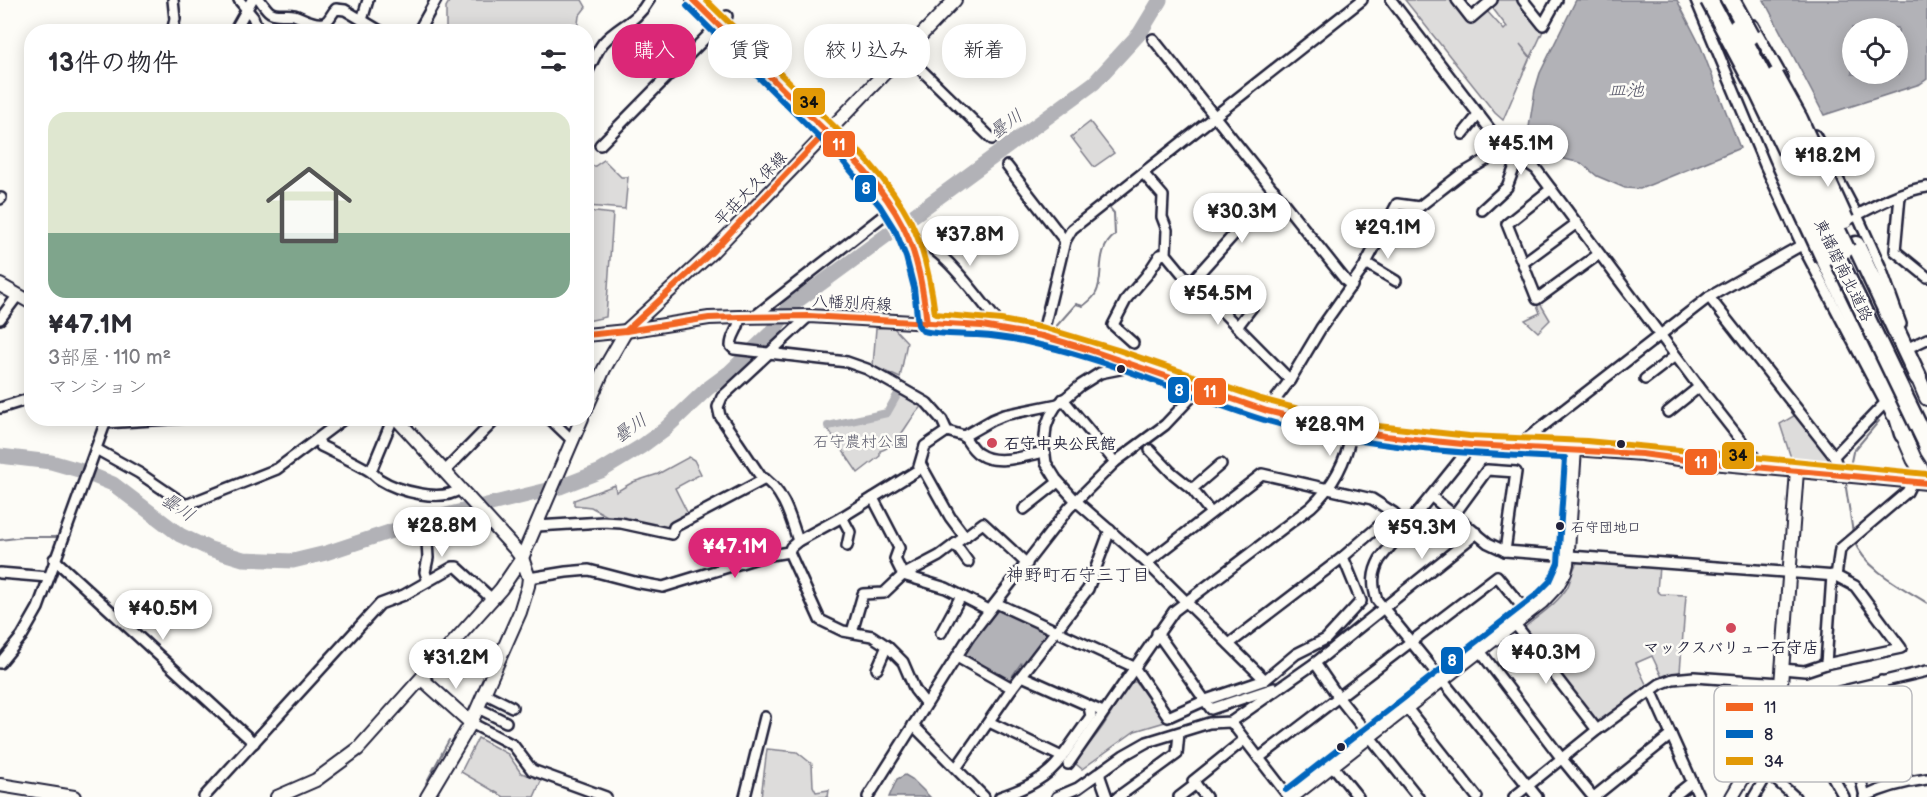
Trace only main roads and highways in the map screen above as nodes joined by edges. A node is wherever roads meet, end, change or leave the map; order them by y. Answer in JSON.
{"nodes":[{"id":1,"x":693,"y":0,"type":"edge"},
{"id":2,"x":955,"y":0,"type":"edge"},
{"id":3,"x":1704,"y":0,"type":"edge"},
{"id":4,"x":1709,"y":0,"type":"edge"},
{"id":5,"x":1722,"y":0,"type":"edge"},
{"id":6,"x":1731,"y":0,"type":"edge"},
{"id":7,"x":826,"y":132,"type":"junction"},
{"id":8,"x":0,"y":285,"type":"edge"},
{"id":9,"x":24,"y":298,"type":"edge"},
{"id":10,"x":927,"y":323,"type":"junction"},
{"id":11,"x":626,"y":331,"type":"junction"},
{"id":12,"x":594,"y":334,"type":"edge"},
{"id":13,"x":1918,"y":377,"type":"joint"},
{"id":14,"x":594,"y":391,"type":"edge"},
{"id":15,"x":1927,"y":398,"type":"edge"},
{"id":16,"x":1927,"y":425,"type":"edge"},
{"id":17,"x":401,"y":426,"type":"edge"},
{"id":18,"x":579,"y":426,"type":"edge"},
{"id":19,"x":1903,"y":434,"type":"joint"},
{"id":20,"x":1927,"y":444,"type":"edge"},
{"id":21,"x":1575,"y":449,"type":"junction"},
{"id":22,"x":1797,"y":471,"type":"junction"},
{"id":23,"x":1927,"y":481,"type":"edge"},
{"id":24,"x":522,"y":558,"type":"junction"},
{"id":25,"x":422,"y":679,"type":"junction"},
{"id":26,"x":1781,"y":686,"type":"edge"},
{"id":27,"x":471,"y":723,"type":"junction"},
{"id":28,"x":1741,"y":782,"type":"edge"},
{"id":29,"x":0,"y":785,"type":"edge"},
{"id":30,"x":74,"y":797,"type":"edge"},
{"id":31,"x":277,"y":797,"type":"edge"},
{"id":32,"x":428,"y":797,"type":"edge"},
{"id":33,"x":1290,"y":797,"type":"edge"},
{"id":34,"x":1732,"y":797,"type":"edge"}],
"edges":[{"from":1,"to":7,"type":"main road"},
{"from":2,"to":7,"type":"main road","name":"平荘大久保線"},
{"from":3,"to":19,"type":"highway","bridge":true},
{"from":4,"to":20,"type":"highway","name":"東播磨南北道路","bridge":true},
{"from":5,"to":16,"type":"highway","name":"東播磨南北道路","bridge":true},
{"from":6,"to":13,"type":"highway","bridge":true},
{"from":7,"to":10,"type":"main road"},
{"from":7,"to":11,"type":"main road","name":"平荘大久保線"},
{"from":8,"to":9,"type":"main road"},
{"from":10,"to":11,"type":"main road","name":"八幡別府線"},
{"from":10,"to":21,"type":"main road","name":"八幡別府線"},
{"from":11,"to":12,"type":"main road","name":"八幡別府線"},
{"from":11,"to":14,"type":"main road","name":"平荘大久保線"},
{"from":13,"to":15,"type":"main road"},
{"from":17,"to":24,"type":"main road"},
{"from":18,"to":24,"type":"main road"},
{"from":19,"to":23,"type":"main road"},
{"from":21,"to":22,"type":"main road","name":"八幡別府線"},
{"from":21,"to":33,"type":"main road"},
{"from":22,"to":23,"type":"main road","name":"八幡別府線"},
{"from":22,"to":26,"type":"main road"},
{"from":24,"to":25,"type":"main road"},
{"from":24,"to":27,"type":"main road"},
{"from":25,"to":27,"type":"main road"},
{"from":25,"to":31,"type":"main road"},
{"from":27,"to":32,"type":"main road"},
{"from":28,"to":34,"type":"main road"},
{"from":29,"to":30,"type":"main road"}]}
